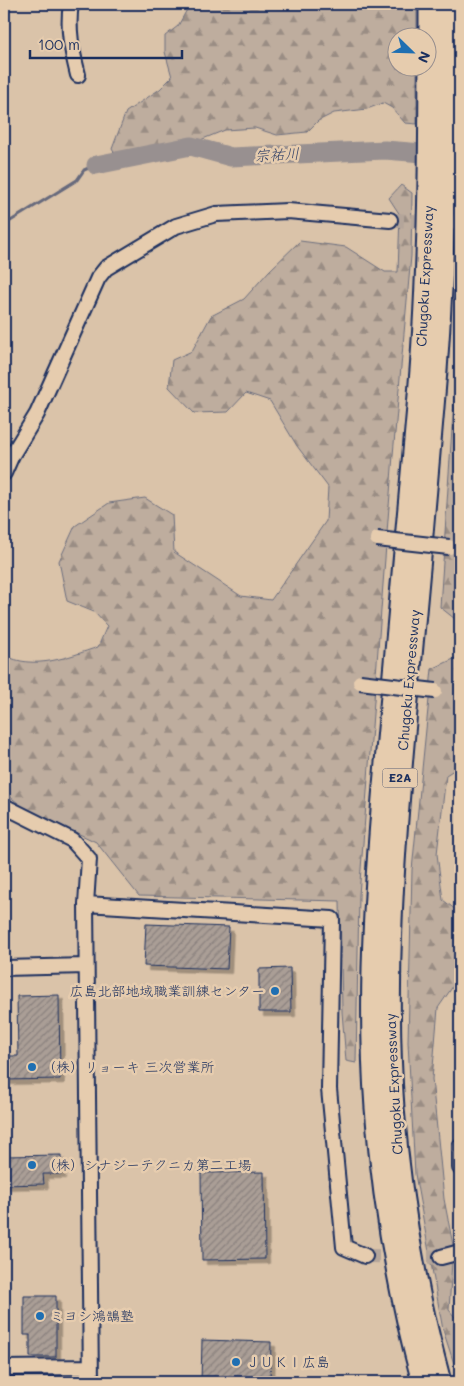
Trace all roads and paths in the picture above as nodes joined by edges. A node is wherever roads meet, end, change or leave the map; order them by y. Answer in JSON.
{"nodes":[{"id":1,"x":71,"y":4,"type":"edge"},
{"id":2,"x":430,"y":4,"type":"edge"},
{"id":3,"x":446,"y":4,"type":"edge"},
{"id":4,"x":78,"y":75,"type":"dead end"},
{"id":5,"x":438,"y":132,"type":"junction"},
{"id":6,"x":438,"y":171,"type":"junction"},
{"id":7,"x":390,"y":220,"type":"tunnel mouth"},
{"id":8,"x":4,"y":473,"type":"edge"},
{"id":9,"x":377,"y":539,"type":"dead end"},
{"id":10,"x":449,"y":547,"type":"dead end"},
{"id":11,"x":360,"y":682,"type":"dead end"},
{"id":12,"x":435,"y":691,"type":"dead end"},
{"id":13,"x":4,"y":806,"type":"edge"},
{"id":14,"x":86,"y":904,"type":"junction"},
{"id":15,"x":86,"y":966,"type":"junction"},
{"id":16,"x":4,"y":968,"type":"edge"},
{"id":17,"x":460,"y":1146,"type":"edge"},
{"id":18,"x":460,"y":1168,"type":"edge"},
{"id":19,"x":460,"y":1252,"type":"edge"},
{"id":20,"x":365,"y":1256,"type":"tunnel mouth"},
{"id":21,"x":441,"y":1257,"type":"tunnel mouth"},
{"id":22,"x":4,"y":1368,"type":"edge"},
{"id":23,"x":91,"y":1368,"type":"junction"},
{"id":24,"x":91,"y":1382,"type":"edge"},
{"id":25,"x":422,"y":1382,"type":"edge"},
{"id":26,"x":440,"y":1382,"type":"edge"}],
"edges":[{"from":1,"to":4,"type":"street"},
{"from":2,"to":5,"type":"highway","name":"Chugoku Expressway","number":"E2A"},
{"from":3,"to":5,"type":"highway","name":"Chugoku Expressway","number":"E2A"},
{"from":5,"to":6,"type":"highway","name":"Chugoku Expressway","number":"E2A"},
{"from":6,"to":25,"type":"highway","name":"Chugoku Expressway","number":"E2A"},
{"from":6,"to":26,"type":"highway","name":"Chugoku Expressway","number":"E2A"},
{"from":7,"to":8,"type":"street"},
{"from":9,"to":10,"type":"street","bridge":true},
{"from":11,"to":12,"type":"street","bridge":true},
{"from":13,"to":14,"type":"street"},
{"from":14,"to":15,"type":"street"},
{"from":14,"to":20,"type":"street"},
{"from":15,"to":16,"type":"street"},
{"from":15,"to":23,"type":"street"},
{"from":17,"to":18,"type":"street"},
{"from":19,"to":21,"type":"street"},
{"from":22,"to":23,"type":"street"},
{"from":23,"to":24,"type":"street"}]}
